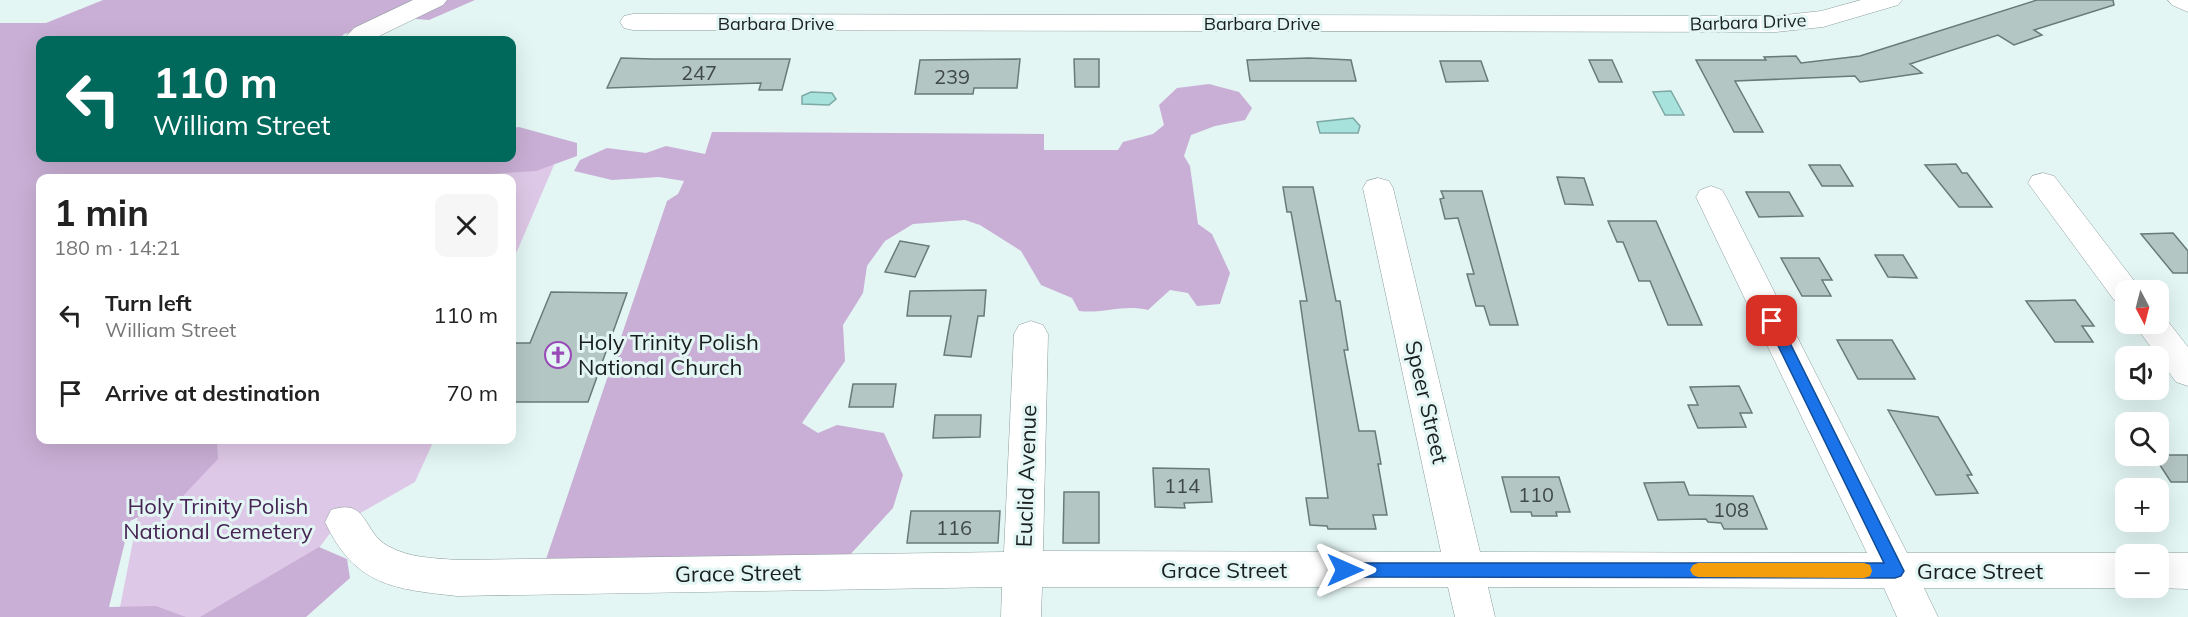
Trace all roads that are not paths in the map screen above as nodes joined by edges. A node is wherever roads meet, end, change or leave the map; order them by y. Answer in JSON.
{"nodes":[{"id":1,"x":434,"y":0,"type":"edge"},
{"id":2,"x":1888,"y":0,"type":"edge"},
{"id":3,"x":2181,"y":0,"type":"edge"},
{"id":4,"x":2188,"y":4,"type":"edge"},
{"id":5,"x":633,"y":22,"type":"dead end"},
{"id":6,"x":361,"y":36,"type":"edge"},
{"id":7,"x":2043,"y":183,"type":"dead end"},
{"id":8,"x":1378,"y":188,"type":"dead end"},
{"id":9,"x":1711,"y":197,"type":"dead end"},
{"id":10,"x":2118,"y":280,"type":"edge"},
{"id":11,"x":1031,"y":334,"type":"dead end"},
{"id":12,"x":2159,"y":334,"type":"edge"},
{"id":13,"x":2188,"y":372,"type":"edge"},
{"id":14,"x":344,"y":522,"type":"dead end"},
{"id":15,"x":1022,"y":569,"type":"junction"},
{"id":16,"x":1465,"y":570,"type":"junction"},
{"id":17,"x":1895,"y":571,"type":"junction"},
{"id":18,"x":2115,"y":571,"type":"edge"},
{"id":19,"x":2169,"y":571,"type":"edge"},
{"id":20,"x":2188,"y":571,"type":"edge"},
{"id":21,"x":1021,"y":617,"type":"edge"},
{"id":22,"x":1475,"y":617,"type":"edge"},
{"id":23,"x":1918,"y":617,"type":"edge"}],
"edges":[{"from":1,"to":6,"type":"street"},
{"from":2,"to":5,"type":"street","name":"Barbara Drive"},
{"from":3,"to":4,"type":"street"},
{"from":7,"to":10,"type":"street"},
{"from":8,"to":16,"type":"street","name":"Speer Street"},
{"from":9,"to":17,"type":"street"},
{"from":11,"to":15,"type":"street","name":"Euclid Avenue"},
{"from":12,"to":13,"type":"street"},
{"from":14,"to":15,"type":"street","name":"Grace Street"},
{"from":15,"to":16,"type":"street","name":"Grace Street"},
{"from":15,"to":21,"type":"street","name":"Euclid Avenue"},
{"from":16,"to":17,"type":"street","name":"Grace Street"},
{"from":16,"to":22,"type":"street","name":"Speer Street"},
{"from":17,"to":18,"type":"street","name":"Grace Street"},
{"from":17,"to":23,"type":"street"},
{"from":19,"to":20,"type":"street"}]}
